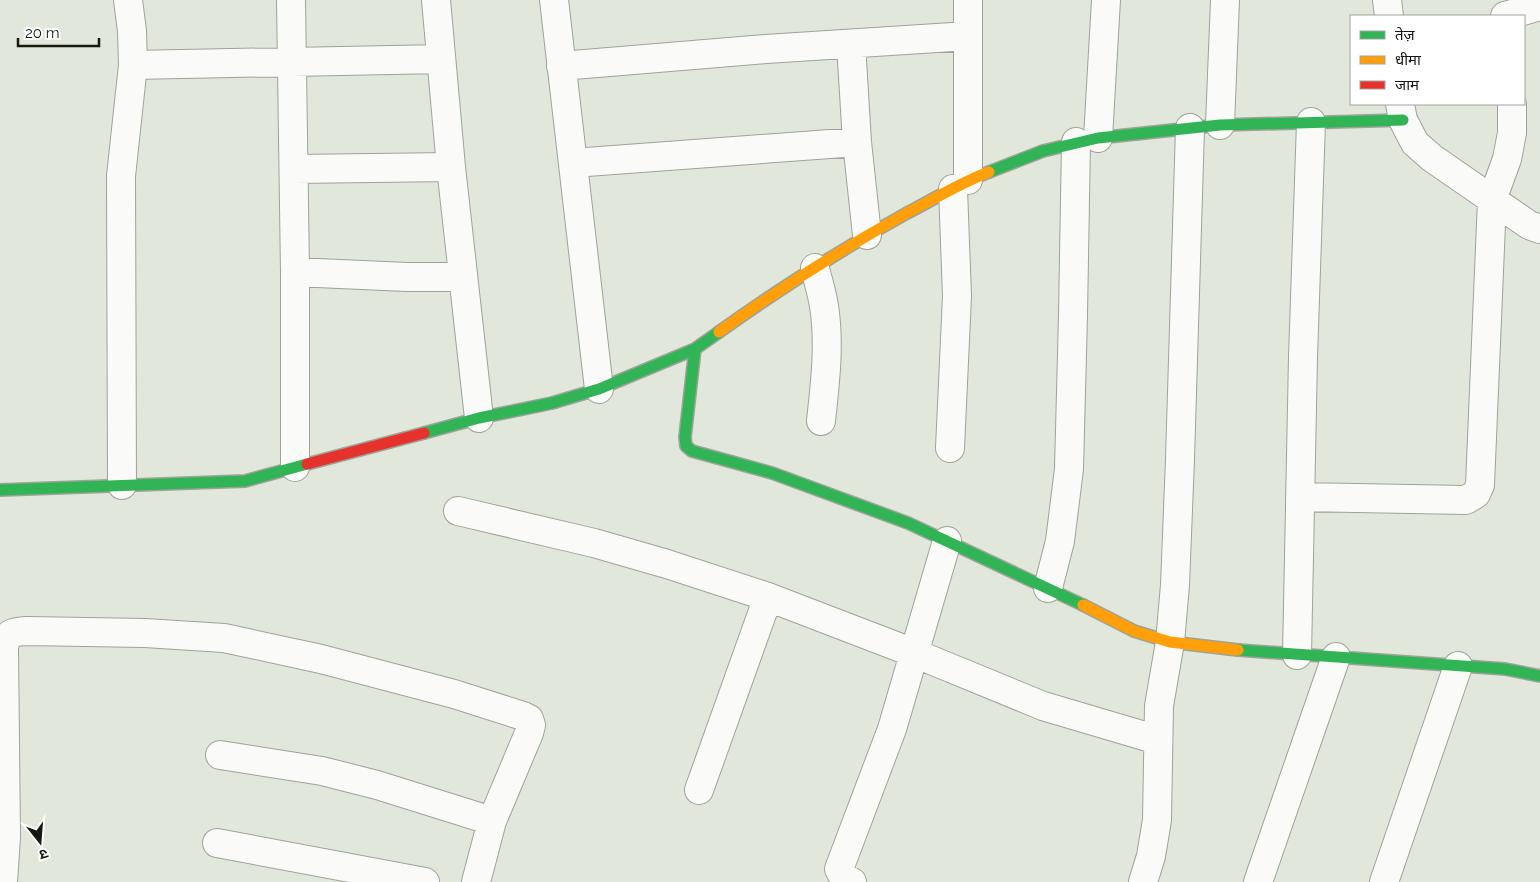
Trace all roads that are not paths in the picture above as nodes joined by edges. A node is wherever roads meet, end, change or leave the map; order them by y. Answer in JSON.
{"nodes":[{"id":1,"x":128,"y":0,"type":"edge"},
{"id":2,"x":291,"y":0,"type":"edge"},
{"id":3,"x":436,"y":0,"type":"edge"},
{"id":4,"x":554,"y":0,"type":"edge"},
{"id":5,"x":968,"y":0,"type":"edge"},
{"id":6,"x":1106,"y":0,"type":"edge"},
{"id":7,"x":1225,"y":0,"type":"edge"},
{"id":8,"x":1387,"y":0,"type":"edge"},
{"id":9,"x":1504,"y":0,"type":"edge"},
{"id":10,"x":1540,"y":6,"type":"edge"},
{"id":11,"x":1389,"y":15,"type":"edge"},
{"id":12,"x":1505,"y":15,"type":"edge"},
{"id":13,"x":1508,"y":15,"type":"edge"},
{"id":14,"x":968,"y":36,"type":"junction"},
{"id":15,"x":851,"y":44,"type":"junction"},
{"id":16,"x":441,"y":59,"type":"junction"},
{"id":17,"x":292,"y":62,"type":"junction"},
{"id":18,"x":133,"y":65,"type":"junction"},
{"id":19,"x":561,"y":66,"type":"junction"},
{"id":20,"x":1512,"y":105,"type":"edge"},
{"id":21,"x":1401,"y":112,"type":"edge"},
{"id":22,"x":1311,"y":122,"type":"junction"},
{"id":23,"x":1220,"y":124,"type":"junction"},
{"id":24,"x":1190,"y":128,"type":"junction"},
{"id":25,"x":1087,"y":140,"type":"junction"},
{"id":26,"x":857,"y":142,"type":"junction"},
{"id":27,"x":573,"y":163,"type":"junction"},
{"id":28,"x":451,"y":167,"type":"junction"},
{"id":29,"x":294,"y":169,"type":"junction"},
{"id":30,"x":961,"y":185,"type":"junction"},
{"id":31,"x":1492,"y":200,"type":"junction"},
{"id":32,"x":1540,"y":229,"type":"edge"},
{"id":33,"x":867,"y":235,"type":"junction"},
{"id":34,"x":815,"y":268,"type":"junction"},
{"id":35,"x":295,"y":272,"type":"junction"},
{"id":36,"x":463,"y":277,"type":"junction"},
{"id":37,"x":695,"y":349,"type":"junction"},
{"id":38,"x":599,"y":389,"type":"junction"},
{"id":39,"x":479,"y":418,"type":"junction"},
{"id":40,"x":821,"y":421,"type":"dead end"},
{"id":41,"x":950,"y":448,"type":"dead end"},
{"id":42,"x":296,"y":467,"type":"junction"},
{"id":43,"x":122,"y":485,"type":"junction"},
{"id":44,"x":0,"y":490,"type":"edge"},
{"id":45,"x":1300,"y":497,"type":"junction"},
{"id":46,"x":458,"y":511,"type":"dead end"},
{"id":47,"x":947,"y":541,"type":"junction"},
{"id":48,"x":1048,"y":588,"type":"junction"},
{"id":49,"x":768,"y":597,"type":"junction"},
{"id":50,"x":1170,"y":642,"type":"junction"},
{"id":51,"x":914,"y":653,"type":"junction"},
{"id":52,"x":1297,"y":655,"type":"junction"},
{"id":53,"x":1336,"y":657,"type":"junction"},
{"id":54,"x":1458,"y":666,"type":"junction"},
{"id":55,"x":1540,"y":676,"type":"edge"},
{"id":56,"x":1158,"y":740,"type":"junction"},
{"id":57,"x":220,"y":755,"type":"dead end"},
{"id":58,"x":699,"y":790,"type":"dead end"},
{"id":59,"x":492,"y":821,"type":"junction"},
{"id":60,"x":3,"y":836,"type":"edge"},
{"id":61,"x":217,"y":843,"type":"dead end"},
{"id":62,"x":4,"y":882,"type":"edge"},
{"id":63,"x":425,"y":882,"type":"edge"},
{"id":64,"x":476,"y":882,"type":"edge"},
{"id":65,"x":852,"y":882,"type":"edge"},
{"id":66,"x":1144,"y":882,"type":"edge"},
{"id":67,"x":1258,"y":882,"type":"edge"},
{"id":68,"x":1384,"y":882,"type":"edge"}],
"edges":[{"from":1,"to":18,"type":"street"},
{"from":2,"to":17,"type":"street"},
{"from":3,"to":16,"type":"street"},
{"from":4,"to":19,"type":"street"},
{"from":5,"to":14,"type":"street"},
{"from":6,"to":25,"type":"street"},
{"from":7,"to":23,"type":"street"},
{"from":8,"to":11,"type":"street"},
{"from":9,"to":12,"type":"street"},
{"from":10,"to":13,"type":"street"},
{"from":14,"to":15,"type":"street"},
{"from":14,"to":30,"type":"street"},
{"from":15,"to":19,"type":"street"},
{"from":15,"to":26,"type":"street"},
{"from":16,"to":17,"type":"street"},
{"from":16,"to":28,"type":"street"},
{"from":17,"to":18,"type":"street"},
{"from":17,"to":29,"type":"street"},
{"from":18,"to":43,"type":"street"},
{"from":19,"to":27,"type":"street"},
{"from":20,"to":31,"type":"street"},
{"from":21,"to":22,"type":"street"},
{"from":21,"to":31,"type":"street"},
{"from":22,"to":23,"type":"street"},
{"from":22,"to":45,"type":"street"},
{"from":23,"to":24,"type":"street"},
{"from":24,"to":25,"type":"street"},
{"from":24,"to":50,"type":"street"},
{"from":25,"to":30,"type":"street"},
{"from":25,"to":48,"type":"street"},
{"from":26,"to":27,"type":"street"},
{"from":26,"to":33,"type":"street"},
{"from":27,"to":38,"type":"street"},
{"from":28,"to":29,"type":"street"},
{"from":28,"to":36,"type":"street"},
{"from":29,"to":35,"type":"street"},
{"from":30,"to":33,"type":"street"},
{"from":30,"to":41,"type":"street"},
{"from":31,"to":32,"type":"street"},
{"from":31,"to":45,"type":"street"},
{"from":33,"to":34,"type":"street"},
{"from":34,"to":37,"type":"street"},
{"from":34,"to":40,"type":"street"},
{"from":35,"to":36,"type":"street"},
{"from":35,"to":42,"type":"street"},
{"from":36,"to":39,"type":"street"},
{"from":37,"to":38,"type":"street"},
{"from":37,"to":47,"type":"street"},
{"from":38,"to":39,"type":"street"},
{"from":39,"to":42,"type":"street"},
{"from":42,"to":43,"type":"street"},
{"from":43,"to":44,"type":"street"},
{"from":45,"to":52,"type":"street"},
{"from":46,"to":49,"type":"street"},
{"from":47,"to":48,"type":"street"},
{"from":47,"to":51,"type":"street"},
{"from":48,"to":50,"type":"street"},
{"from":49,"to":51,"type":"street"},
{"from":49,"to":58,"type":"street"},
{"from":50,"to":52,"type":"street"},
{"from":50,"to":56,"type":"street"},
{"from":51,"to":56,"type":"street"},
{"from":51,"to":65,"type":"street"},
{"from":52,"to":53,"type":"street"},
{"from":53,"to":54,"type":"street"},
{"from":53,"to":67,"type":"street"},
{"from":54,"to":55,"type":"street"},
{"from":54,"to":68,"type":"street"},
{"from":56,"to":66,"type":"street"},
{"from":57,"to":59,"type":"street"},
{"from":59,"to":60,"type":"street"},
{"from":59,"to":64,"type":"street"},
{"from":60,"to":62,"type":"street"},
{"from":61,"to":63,"type":"street"}]}
